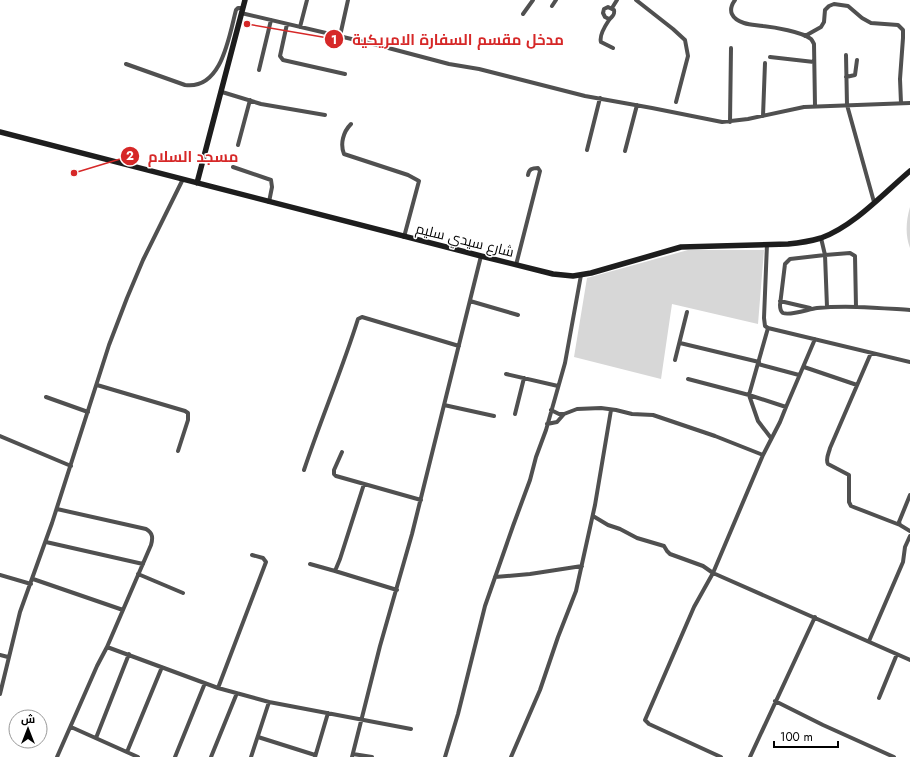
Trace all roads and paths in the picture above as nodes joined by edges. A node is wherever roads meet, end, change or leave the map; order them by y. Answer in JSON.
{"nodes":[{"id":1,"x":245,"y":0,"type":"edge"},
{"id":2,"x":307,"y":0,"type":"edge"},
{"id":3,"x":348,"y":0,"type":"edge"},
{"id":4,"x":533,"y":0,"type":"edge"},
{"id":5,"x":556,"y":0,"type":"edge"},
{"id":6,"x":618,"y":0,"type":"edge"},
{"id":7,"x":636,"y":0,"type":"edge"},
{"id":8,"x":735,"y":0,"type":"edge"},
{"id":9,"x":552,"y":6,"type":"dead end"},
{"id":10,"x":612,"y":8,"type":"junction"},
{"id":11,"x":242,"y":11,"type":"junction"},
{"id":12,"x":523,"y":14,"type":"dead end"},
{"id":13,"x":610,"y":19,"type":"junction"},
{"id":14,"x":271,"y":20,"type":"junction"},
{"id":15,"x":287,"y":24,"type":"junction"},
{"id":16,"x":300,"y":27,"type":"junction"},
{"id":17,"x":340,"y":36,"type":"junction"},
{"id":18,"x":805,"y":36,"type":"junction"},
{"id":19,"x":613,"y":48,"type":"dead end"},
{"id":20,"x":732,"y":48,"type":"dead end"},
{"id":21,"x":846,"y":56,"type":"dead end"},
{"id":22,"x":770,"y":57,"type":"dead end"},
{"id":23,"x":856,"y":60,"type":"dead end"},
{"id":24,"x":814,"y":62,"type":"junction"},
{"id":25,"x":765,"y":63,"type":"dead end"},
{"id":26,"x":126,"y":64,"type":"dead end"},
{"id":27,"x":259,"y":70,"type":"dead end"},
{"id":28,"x":345,"y":74,"type":"dead end"},
{"id":29,"x":846,"y":77,"type":"junction"},
{"id":30,"x":222,"y":92,"type":"junction"},
{"id":31,"x":600,"y":98,"type":"junction"},
{"id":32,"x":250,"y":100,"type":"junction"},
{"id":33,"x":676,"y":102,"type":"dead end"},
{"id":34,"x":900,"y":103,"type":"junction"},
{"id":35,"x":910,"y":103,"type":"edge"},
{"id":36,"x":637,"y":105,"type":"junction"},
{"id":37,"x":847,"y":105,"type":"junction"},
{"id":38,"x":815,"y":106,"type":"junction"},
{"id":39,"x":325,"y":115,"type":"dead end"},
{"id":40,"x":763,"y":116,"type":"junction"},
{"id":41,"x":730,"y":122,"type":"junction"},
{"id":42,"x":351,"y":124,"type":"dead end"},
{"id":43,"x":0,"y":132,"type":"edge"},
{"id":44,"x":238,"y":146,"type":"dead end"},
{"id":45,"x":587,"y":150,"type":"dead end"},
{"id":46,"x":625,"y":151,"type":"dead end"},
{"id":47,"x":232,"y":166,"type":"dead end"},
{"id":48,"x":910,"y":171,"type":"edge"},
{"id":49,"x":528,"y":175,"type":"dead end"},
{"id":50,"x":183,"y":179,"type":"junction"},
{"id":51,"x":197,"y":183,"type":"junction"},
{"id":52,"x":269,"y":202,"type":"junction"},
{"id":53,"x":874,"y":202,"type":"junction"},
{"id":54,"x":404,"y":237,"type":"junction"},
{"id":55,"x":821,"y":238,"type":"junction"},
{"id":56,"x":767,"y":244,"type":"junction"},
{"id":57,"x":825,"y":255,"type":"junction"},
{"id":58,"x":481,"y":256,"type":"junction"},
{"id":59,"x":516,"y":264,"type":"junction"},
{"id":60,"x":581,"y":275,"type":"junction"},
{"id":61,"x":470,"y":301,"type":"junction"},
{"id":62,"x":780,"y":301,"type":"junction"},
{"id":63,"x":856,"y":306,"type":"junction"},
{"id":64,"x":827,"y":307,"type":"junction"},
{"id":65,"x":812,"y":309,"type":"junction"},
{"id":66,"x":910,"y":310,"type":"edge"},
{"id":67,"x":687,"y":312,"type":"dead end"},
{"id":68,"x":518,"y":315,"type":"dead end"},
{"id":69,"x":768,"y":328,"type":"junction"},
{"id":70,"x":815,"y":339,"type":"junction"},
{"id":71,"x":680,"y":342,"type":"junction"},
{"id":72,"x":459,"y":346,"type":"junction"},
{"id":73,"x":871,"y":353,"type":"junction"},
{"id":74,"x":675,"y":360,"type":"dead end"},
{"id":75,"x":910,"y":362,"type":"edge"},
{"id":76,"x":759,"y":363,"type":"junction"},
{"id":77,"x":804,"y":367,"type":"junction"},
{"id":78,"x":506,"y":374,"type":"dead end"},
{"id":79,"x":799,"y":375,"type":"junction"},
{"id":80,"x":524,"y":378,"type":"junction"},
{"id":81,"x":688,"y":379,"type":"dead end"},
{"id":82,"x":97,"y":385,"type":"junction"},
{"id":83,"x":857,"y":385,"type":"junction"},
{"id":84,"x":558,"y":386,"type":"junction"},
{"id":85,"x":749,"y":395,"type":"junction"},
{"id":86,"x":46,"y":397,"type":"dead end"},
{"id":87,"x":444,"y":405,"type":"junction"},
{"id":88,"x":786,"y":407,"type":"junction"},
{"id":89,"x":551,"y":410,"type":"junction"},
{"id":90,"x":611,"y":410,"type":"junction"},
{"id":91,"x":88,"y":412,"type":"junction"},
{"id":92,"x":515,"y":414,"type":"dead end"},
{"id":93,"x":564,"y":414,"type":"junction"},
{"id":94,"x":494,"y":416,"type":"dead end"},
{"id":95,"x":547,"y":424,"type":"junction"},
{"id":96,"x":0,"y":436,"type":"edge"},
{"id":97,"x":771,"y":438,"type":"junction"},
{"id":98,"x":178,"y":451,"type":"dead end"},
{"id":99,"x":342,"y":452,"type":"dead end"},
{"id":100,"x":762,"y":455,"type":"junction"},
{"id":101,"x":71,"y":466,"type":"junction"},
{"id":102,"x":304,"y":470,"type":"dead end"},
{"id":103,"x":364,"y":484,"type":"junction"},
{"id":104,"x":910,"y":495,"type":"edge"},
{"id":105,"x":420,"y":500,"type":"junction"},
{"id":106,"x":57,"y":509,"type":"junction"},
{"id":107,"x":593,"y":516,"type":"junction"},
{"id":108,"x":900,"y":525,"type":"junction"},
{"id":109,"x":910,"y":531,"type":"edge"},
{"id":110,"x":910,"y":536,"type":"edge"},
{"id":111,"x":46,"y":542,"type":"junction"},
{"id":112,"x":252,"y":555,"type":"dead end"},
{"id":113,"x":143,"y":564,"type":"junction"},
{"id":114,"x":310,"y":564,"type":"dead end"},
{"id":115,"x":582,"y":566,"type":"junction"},
{"id":116,"x":335,"y":571,"type":"junction"},
{"id":117,"x":713,"y":573,"type":"junction"},
{"id":118,"x":138,"y":574,"type":"junction"},
{"id":119,"x":0,"y":575,"type":"edge"},
{"id":120,"x":495,"y":577,"type":"junction"},
{"id":121,"x":33,"y":579,"type":"junction"},
{"id":122,"x":31,"y":584,"type":"junction"},
{"id":123,"x":397,"y":590,"type":"junction"},
{"id":124,"x":182,"y":593,"type":"dead end"},
{"id":125,"x":123,"y":610,"type":"junction"},
{"id":126,"x":815,"y":617,"type":"junction"},
{"id":127,"x":869,"y":642,"type":"junction"},
{"id":128,"x":107,"y":647,"type":"junction"},
{"id":129,"x":129,"y":654,"type":"junction"},
{"id":130,"x":897,"y":654,"type":"junction"},
{"id":131,"x":0,"y":655,"type":"edge"},
{"id":132,"x":8,"y":658,"type":"junction"},
{"id":133,"x":910,"y":660,"type":"edge"},
{"id":134,"x":162,"y":667,"type":"junction"},
{"id":135,"x":205,"y":683,"type":"junction"},
{"id":136,"x":218,"y":688,"type":"junction"},
{"id":137,"x":237,"y":693,"type":"junction"},
{"id":138,"x":0,"y":694,"type":"edge"},
{"id":139,"x":879,"y":698,"type":"dead end"},
{"id":140,"x":775,"y":701,"type":"junction"},
{"id":141,"x":269,"y":702,"type":"junction"},
{"id":142,"x":328,"y":713,"type":"junction"},
{"id":143,"x":361,"y":719,"type":"junction"},
{"id":144,"x":71,"y":727,"type":"junction"},
{"id":145,"x":411,"y":729,"type":"dead end"},
{"id":146,"x":258,"y":737,"type":"junction"},
{"id":147,"x":96,"y":738,"type":"junction"},
{"id":148,"x":127,"y":752,"type":"junction"},
{"id":149,"x":352,"y":755,"type":"edge"},
{"id":150,"x":315,"y":756,"type":"edge"},
{"id":151,"x":57,"y":757,"type":"edge"},
{"id":152,"x":138,"y":757,"type":"edge"},
{"id":153,"x":175,"y":757,"type":"edge"},
{"id":154,"x":211,"y":757,"type":"edge"},
{"id":155,"x":251,"y":757,"type":"edge"},
{"id":156,"x":372,"y":757,"type":"edge"},
{"id":157,"x":444,"y":757,"type":"edge"},
{"id":158,"x":511,"y":757,"type":"edge"},
{"id":159,"x":721,"y":757,"type":"edge"},
{"id":160,"x":750,"y":757,"type":"edge"},
{"id":161,"x":894,"y":757,"type":"edge"}],
"edges":[{"from":1,"to":11,"type":"main road"},
{"from":2,"to":16,"type":"street"},
{"from":3,"to":17,"type":"street"},
{"from":4,"to":12,"type":"street"},
{"from":5,"to":9,"type":"street"},
{"from":6,"to":10,"type":"street"},
{"from":7,"to":33,"type":"street"},
{"from":8,"to":18,"type":"street"},
{"from":10,"to":13,"type":"street"},
{"from":10,"to":13,"type":"street"},
{"from":11,"to":14,"type":"street"},
{"from":11,"to":26,"type":"street"},
{"from":11,"to":30,"type":"main road"},
{"from":13,"to":19,"type":"street"},
{"from":14,"to":15,"type":"street"},
{"from":14,"to":27,"type":"street"},
{"from":15,"to":16,"type":"street"},
{"from":15,"to":28,"type":"street"},
{"from":16,"to":17,"type":"street"},
{"from":17,"to":31,"type":"street"},
{"from":18,"to":24,"type":"street"},
{"from":18,"to":34,"type":"street"},
{"from":20,"to":41,"type":"street"},
{"from":21,"to":29,"type":"street"},
{"from":22,"to":24,"type":"street"},
{"from":23,"to":29,"type":"street"},
{"from":24,"to":38,"type":"street"},
{"from":25,"to":40,"type":"street"},
{"from":29,"to":37,"type":"street"},
{"from":30,"to":32,"type":"street"},
{"from":30,"to":51,"type":"main road"},
{"from":31,"to":36,"type":"street"},
{"from":31,"to":45,"type":"street"},
{"from":32,"to":39,"type":"street"},
{"from":32,"to":44,"type":"street"},
{"from":34,"to":35,"type":"street"},
{"from":34,"to":37,"type":"street"},
{"from":36,"to":41,"type":"street"},
{"from":36,"to":46,"type":"street"},
{"from":37,"to":38,"type":"street"},
{"from":37,"to":53,"type":"street"},
{"from":38,"to":40,"type":"street"},
{"from":40,"to":41,"type":"street"},
{"from":42,"to":54,"type":"street"},
{"from":43,"to":50,"type":"main road","name":"شارع سيدي سليم"},
{"from":47,"to":52,"type":"street"},
{"from":48,"to":53,"type":"main road","name":"شارع سيدي سليم"},
{"from":49,"to":59,"type":"street"},
{"from":50,"to":51,"type":"main road","name":"شارع سيدي سليم"},
{"from":50,"to":82,"type":"street"},
{"from":51,"to":52,"type":"main road","name":"شارع سيدي سليم"},
{"from":52,"to":54,"type":"main road","name":"شارع سيدي سليم"},
{"from":53,"to":55,"type":"main road","name":"شارع سيدي سليم"},
{"from":54,"to":58,"type":"main road","name":"شارع سيدي سليم"},
{"from":55,"to":56,"type":"main road","name":"شارع سيدي سليم"},
{"from":55,"to":57,"type":"street"},
{"from":56,"to":60,"type":"main road","name":"شارع سيدي سليم"},
{"from":56,"to":69,"type":"street"},
{"from":57,"to":62,"type":"street"},
{"from":57,"to":63,"type":"street"},
{"from":57,"to":64,"type":"street"},
{"from":58,"to":59,"type":"main road","name":"شارع سيدي سليم"},
{"from":58,"to":61,"type":"street"},
{"from":59,"to":60,"type":"main road","name":"شارع سيدي سليم"},
{"from":60,"to":84,"type":"street"},
{"from":61,"to":68,"type":"street"},
{"from":61,"to":72,"type":"street"},
{"from":62,"to":65,"type":"street"},
{"from":62,"to":65,"type":"street"},
{"from":63,"to":64,"type":"street"},
{"from":63,"to":66,"type":"street"},
{"from":64,"to":65,"type":"street"},
{"from":67,"to":71,"type":"street"},
{"from":69,"to":70,"type":"street"},
{"from":69,"to":76,"type":"street"},
{"from":70,"to":73,"type":"street"},
{"from":70,"to":77,"type":"street"},
{"from":71,"to":74,"type":"street"},
{"from":71,"to":76,"type":"street"},
{"from":72,"to":87,"type":"street"},
{"from":72,"to":102,"type":"street"},
{"from":73,"to":75,"type":"street"},
{"from":73,"to":83,"type":"street"},
{"from":76,"to":79,"type":"street"},
{"from":76,"to":85,"type":"street"},
{"from":77,"to":79,"type":"street"},
{"from":77,"to":83,"type":"street"},
{"from":78,"to":80,"type":"street"},
{"from":79,"to":88,"type":"street"},
{"from":80,"to":84,"type":"street"},
{"from":80,"to":92,"type":"street"},
{"from":81,"to":85,"type":"street"},
{"from":82,"to":91,"type":"street"},
{"from":82,"to":98,"type":"street"},
{"from":83,"to":108,"type":"street"},
{"from":84,"to":89,"type":"street"},
{"from":85,"to":88,"type":"street"},
{"from":85,"to":97,"type":"street"},
{"from":86,"to":91,"type":"street"},
{"from":87,"to":94,"type":"street"},
{"from":87,"to":105,"type":"street"},
{"from":88,"to":97,"type":"street"},
{"from":89,"to":93,"type":"street"},
{"from":89,"to":95,"type":"street"},
{"from":90,"to":93,"type":"street"},
{"from":90,"to":100,"type":"street"},
{"from":90,"to":107,"type":"street"},
{"from":91,"to":101,"type":"street"},
{"from":93,"to":95,"type":"street"},
{"from":95,"to":120,"type":"street"},
{"from":96,"to":101,"type":"street"},
{"from":97,"to":100,"type":"street"},
{"from":99,"to":103,"type":"street"},
{"from":100,"to":117,"type":"street"},
{"from":101,"to":106,"type":"street"},
{"from":103,"to":105,"type":"street"},
{"from":103,"to":116,"type":"street"},
{"from":104,"to":108,"type":"street"},
{"from":105,"to":123,"type":"street"},
{"from":106,"to":111,"type":"street"},
{"from":106,"to":113,"type":"street"},
{"from":107,"to":115,"type":"street"},
{"from":107,"to":117,"type":"street"},
{"from":108,"to":109,"type":"street"},
{"from":110,"to":127,"type":"street"},
{"from":111,"to":113,"type":"street"},
{"from":111,"to":121,"type":"street"},
{"from":112,"to":136,"type":"street"},
{"from":113,"to":118,"type":"street"},
{"from":114,"to":116,"type":"street"},
{"from":115,"to":120,"type":"street"},
{"from":115,"to":158,"type":"street"},
{"from":116,"to":123,"type":"street"},
{"from":117,"to":126,"type":"street"},
{"from":117,"to":159,"type":"street"},
{"from":118,"to":124,"type":"street"},
{"from":118,"to":125,"type":"street"},
{"from":119,"to":122,"type":"street"},
{"from":120,"to":157,"type":"street"},
{"from":121,"to":122,"type":"street"},
{"from":121,"to":125,"type":"street"},
{"from":122,"to":132,"type":"street"},
{"from":123,"to":143,"type":"street"},
{"from":125,"to":128,"type":"street"},
{"from":126,"to":127,"type":"street"},
{"from":126,"to":140,"type":"street"},
{"from":127,"to":130,"type":"street"},
{"from":128,"to":129,"type":"street"},
{"from":128,"to":144,"type":"street"},
{"from":129,"to":134,"type":"street"},
{"from":129,"to":147,"type":"street"},
{"from":130,"to":133,"type":"street"},
{"from":130,"to":139,"type":"street"},
{"from":131,"to":132,"type":"street"},
{"from":132,"to":138,"type":"street"},
{"from":134,"to":135,"type":"street"},
{"from":134,"to":148,"type":"street"},
{"from":135,"to":136,"type":"street"},
{"from":135,"to":153,"type":"street"},
{"from":136,"to":137,"type":"street"},
{"from":137,"to":141,"type":"street"},
{"from":137,"to":154,"type":"street"},
{"from":140,"to":160,"type":"street"},
{"from":140,"to":161,"type":"street"},
{"from":141,"to":142,"type":"street"},
{"from":141,"to":146,"type":"street"},
{"from":142,"to":143,"type":"street"},
{"from":142,"to":150,"type":"street"},
{"from":143,"to":145,"type":"street"},
{"from":143,"to":149,"type":"street"},
{"from":144,"to":147,"type":"street"},
{"from":144,"to":151,"type":"street"},
{"from":146,"to":150,"type":"street"},
{"from":146,"to":155,"type":"street"},
{"from":147,"to":148,"type":"street"},
{"from":148,"to":152,"type":"street"},
{"from":149,"to":156,"type":"street"}]}
